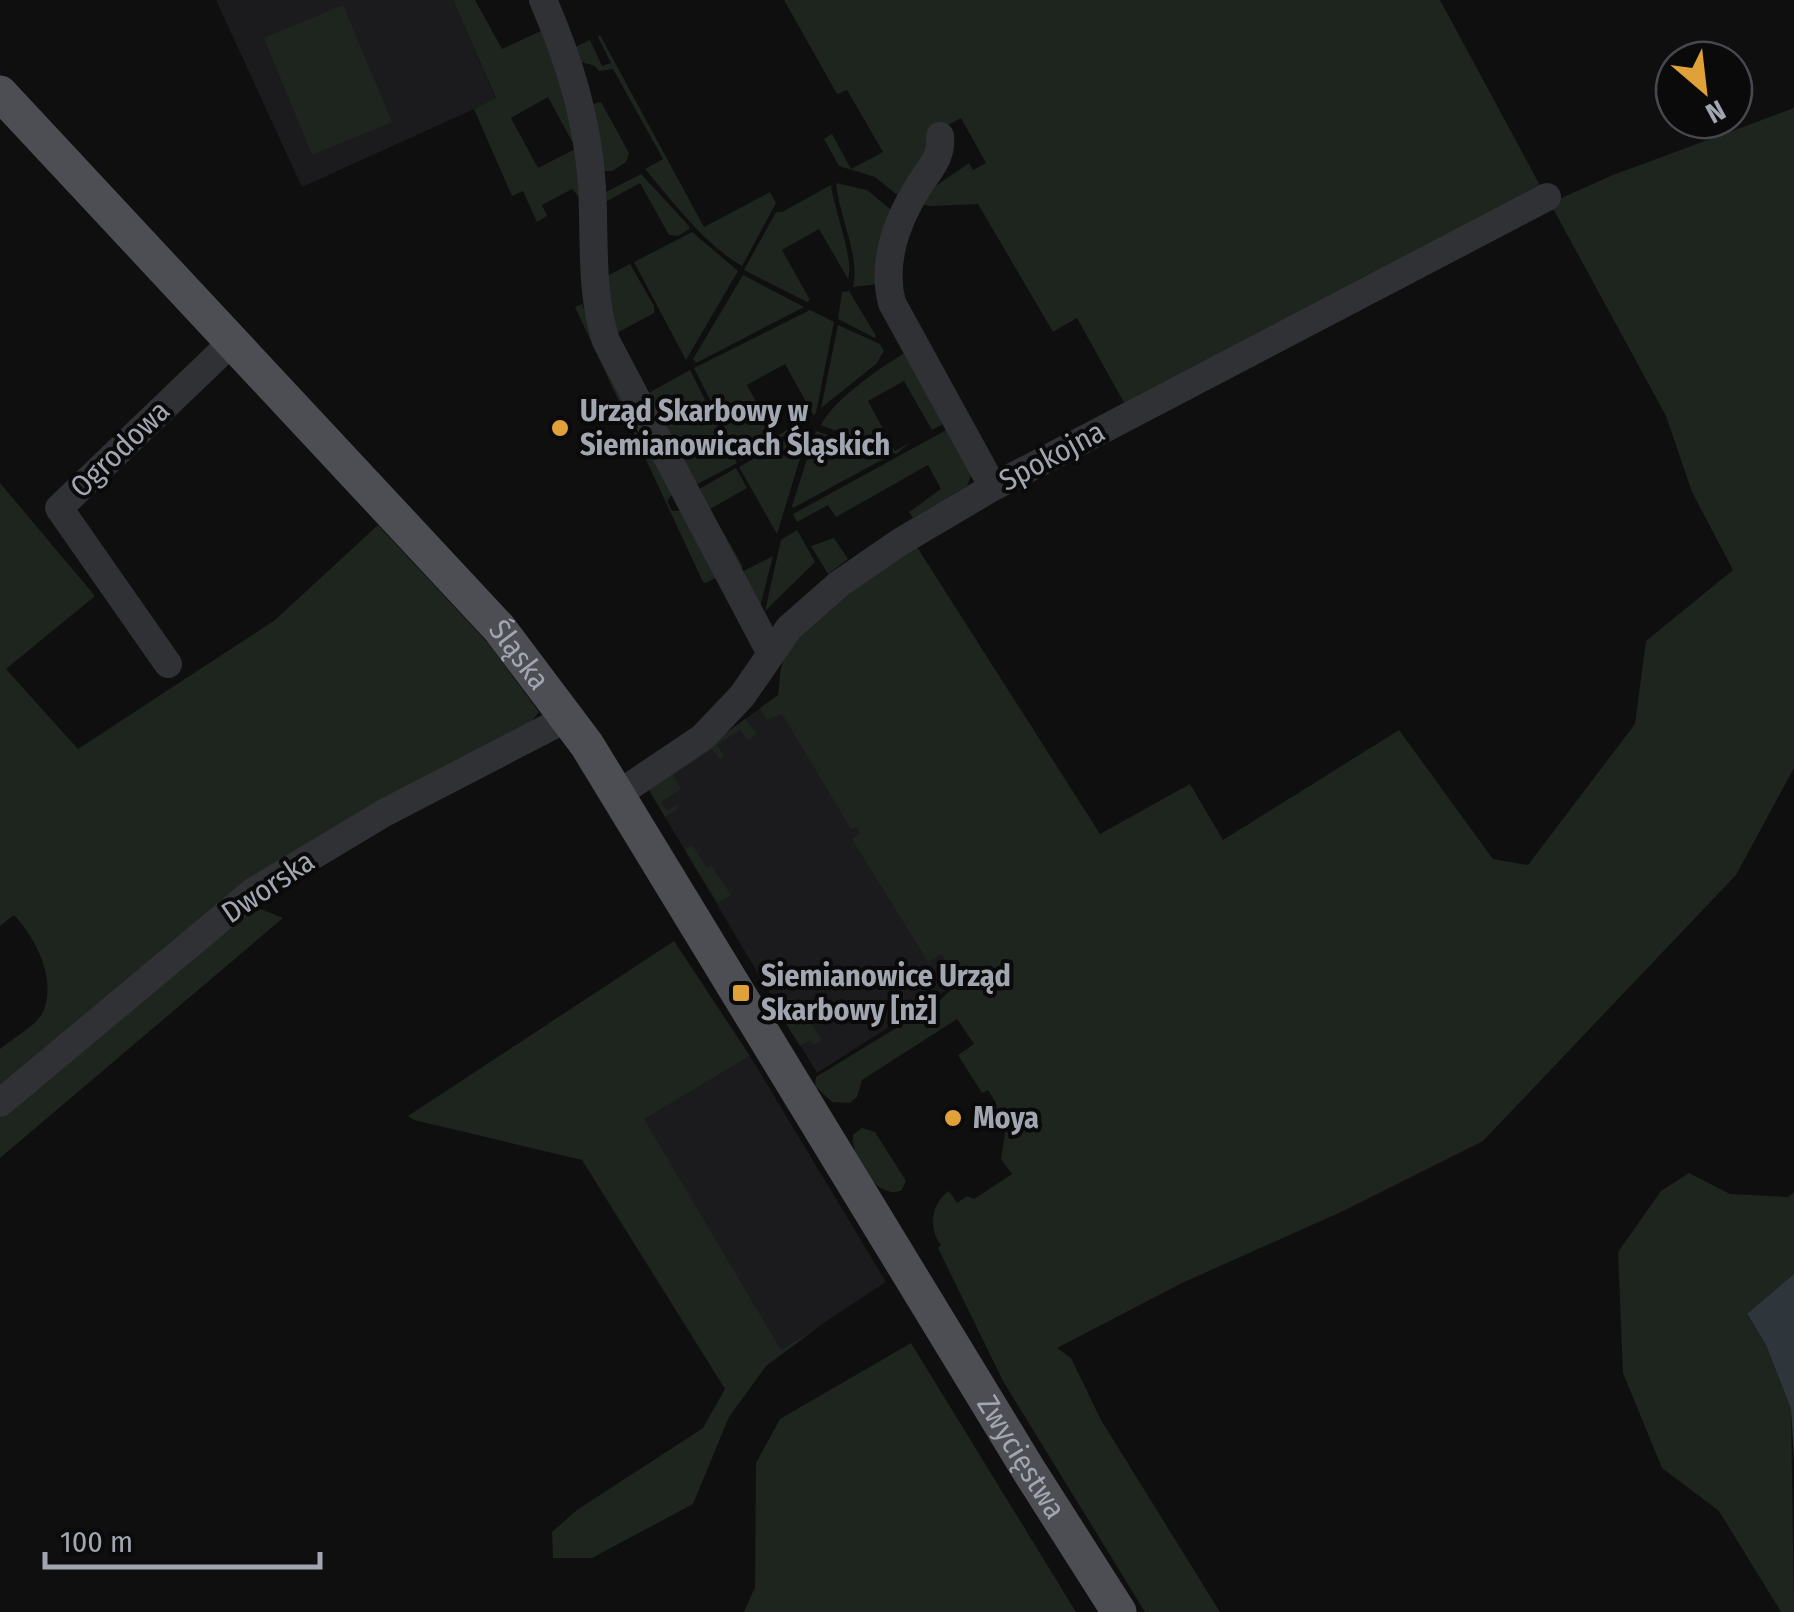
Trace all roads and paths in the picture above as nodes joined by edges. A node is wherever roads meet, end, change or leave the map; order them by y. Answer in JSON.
{"nodes":[{"id":1,"x":543,"y":0,"type":"edge"},
{"id":2,"x":0,"y":92,"type":"edge"},
{"id":3,"x":940,"y":136,"type":"dead end"},
{"id":4,"x":1547,"y":197,"type":"dead end"},
{"id":5,"x":232,"y":342,"type":"junction"},
{"id":6,"x":992,"y":487,"type":"junction"},
{"id":7,"x":770,"y":652,"type":"junction"},
{"id":8,"x":168,"y":664,"type":"dead end"},
{"id":9,"x":568,"y":717,"type":"junction"},
{"id":10,"x":617,"y":796,"type":"junction"},
{"id":11,"x":0,"y":1103,"type":"edge"},
{"id":12,"x":926,"y":1302,"type":"joint"},
{"id":13,"x":1119,"y":1612,"type":"edge"}],
"edges":[{"from":1,"to":7,"type":"street"},
{"from":2,"to":5,"type":"main road","name":"Śląska"},
{"from":3,"to":6,"type":"street"},
{"from":4,"to":6,"type":"street","name":"Spokojna"},
{"from":5,"to":8,"type":"street","name":"Ogrodowa"},
{"from":5,"to":9,"type":"main road","name":"Śląska"},
{"from":6,"to":7,"type":"street","name":"Spokojna"},
{"from":7,"to":10,"type":"street","name":"Spokojna"},
{"from":9,"to":10,"type":"main road","name":"Śląska"},
{"from":9,"to":11,"type":"street","name":"Dworska"},
{"from":10,"to":12,"type":"main road","name":"Śląska"},
{"from":12,"to":13,"type":"main road","name":"Zwycięstwa"}]}
